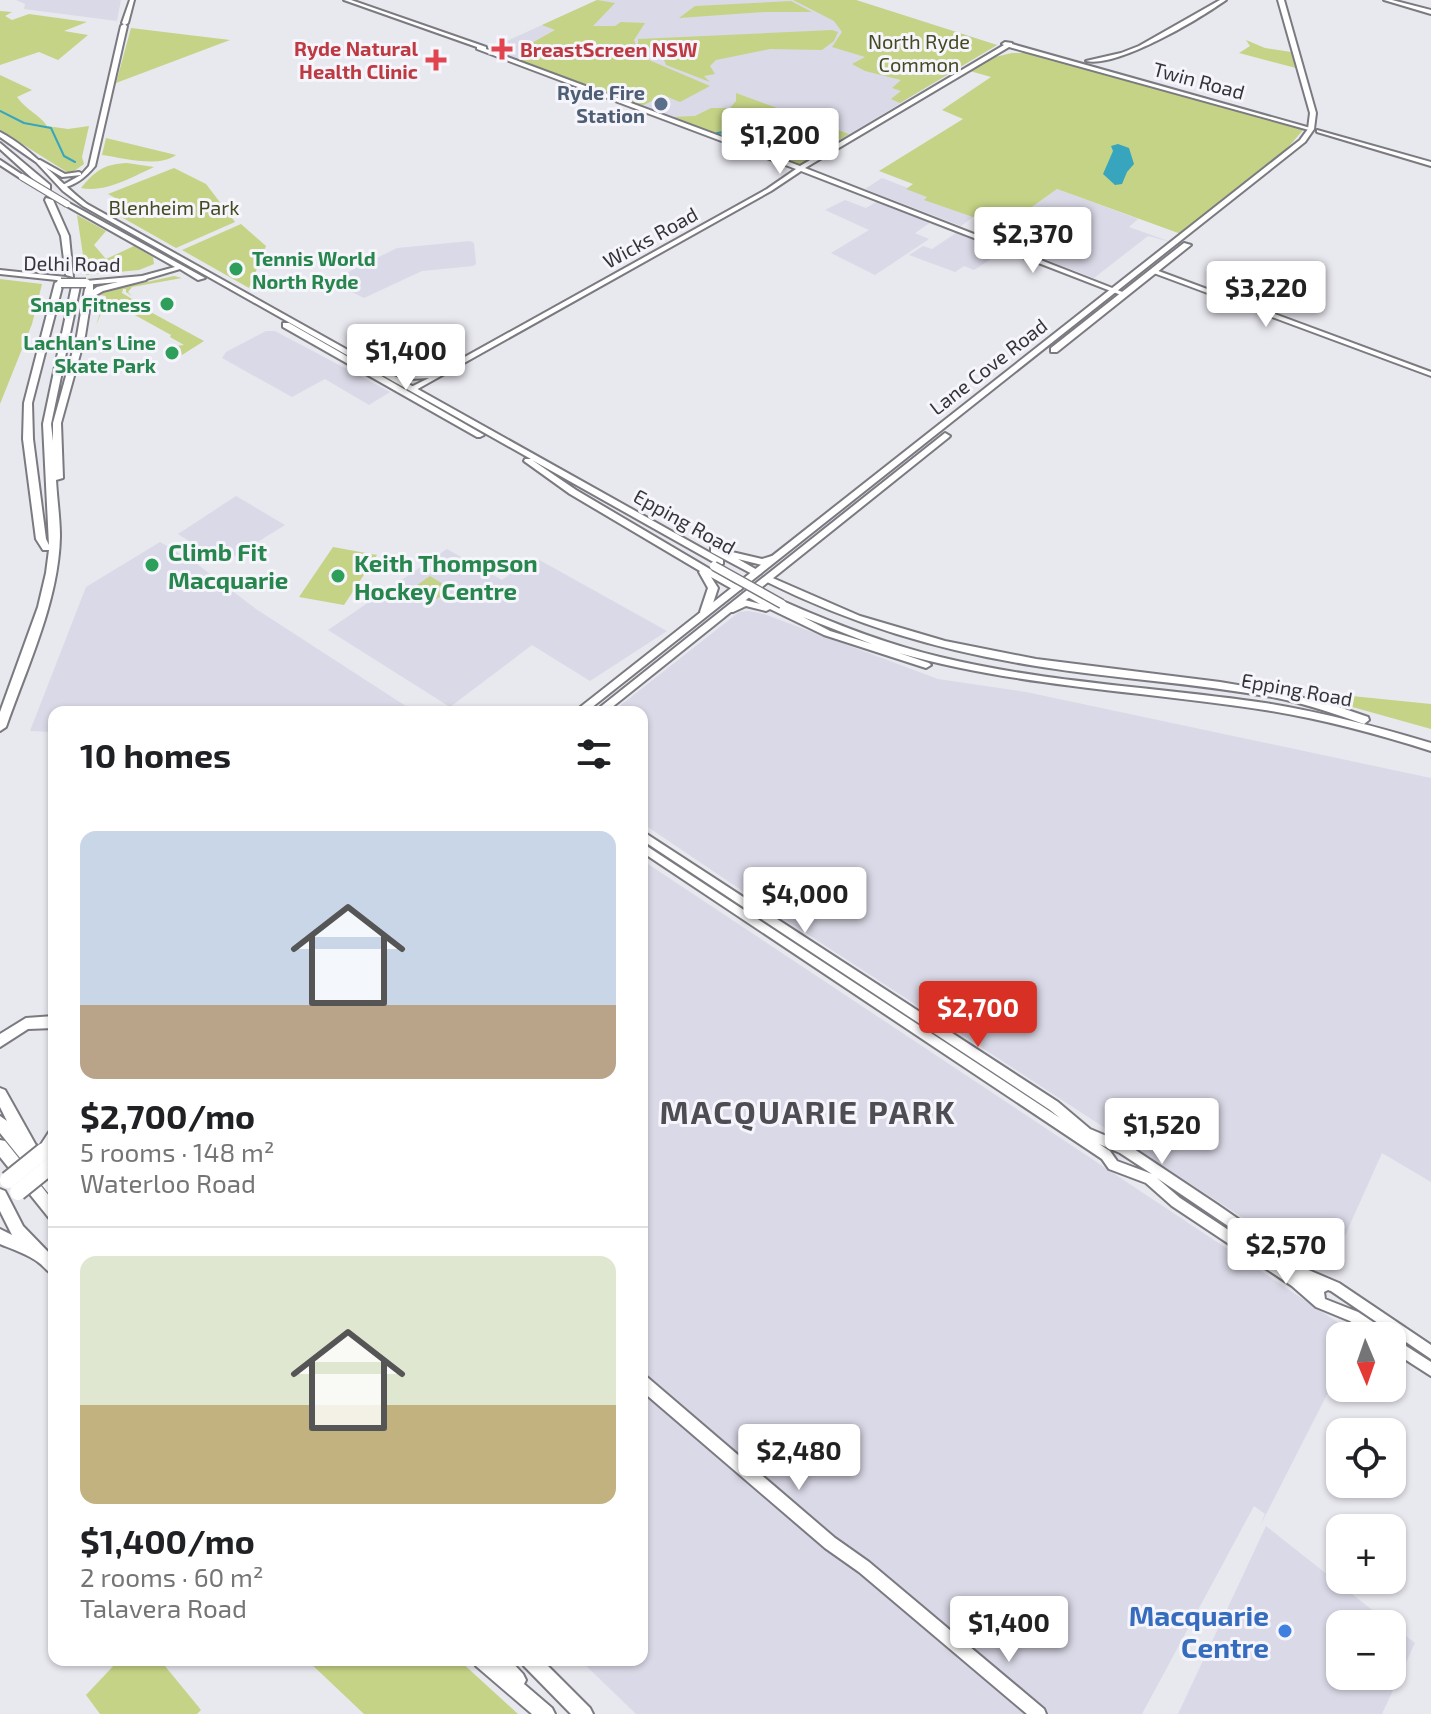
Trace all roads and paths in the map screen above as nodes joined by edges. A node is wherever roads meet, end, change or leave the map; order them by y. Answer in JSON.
{"nodes":[{"id":1,"x":132,"y":0,"type":"edge"},
{"id":2,"x":346,"y":0,"type":"edge"},
{"id":3,"x":1281,"y":0,"type":"edge"},
{"id":4,"x":1288,"y":0,"type":"edge"},
{"id":5,"x":1386,"y":0,"type":"edge"},
{"id":6,"x":1223,"y":1,"type":"edge"},
{"id":7,"x":1431,"y":12,"type":"edge"},
{"id":8,"x":1008,"y":43,"type":"joint"},
{"id":9,"x":1038,"y":51,"type":"junction"},
{"id":10,"x":1126,"y":53,"type":"junction"},
{"id":11,"x":991,"y":54,"type":"junction"},
{"id":12,"x":1097,"y":66,"type":"junction"},
{"id":13,"x":1315,"y":130,"type":"junction"},
{"id":14,"x":1,"y":140,"type":"edge"},
{"id":15,"x":38,"y":161,"type":"junction"},
{"id":16,"x":92,"y":161,"type":"junction"},
{"id":17,"x":0,"y":162,"type":"edge"},
{"id":18,"x":1431,"y":164,"type":"edge"},
{"id":19,"x":801,"y":168,"type":"junction"},
{"id":20,"x":81,"y":173,"type":"junction"},
{"id":21,"x":34,"y":180,"type":"dead end"},
{"id":22,"x":57,"y":192,"type":"junction"},
{"id":23,"x":73,"y":196,"type":"junction"},
{"id":24,"x":49,"y":200,"type":"dead end"},
{"id":25,"x":1206,"y":224,"type":"junction"},
{"id":26,"x":162,"y":258,"type":"junction"},
{"id":27,"x":182,"y":265,"type":"junction"},
{"id":28,"x":1143,"y":267,"type":"junction"},
{"id":29,"x":1153,"y":271,"type":"junction"},
{"id":30,"x":0,"y":274,"type":"edge"},
{"id":31,"x":157,"y":275,"type":"junction"},
{"id":32,"x":140,"y":277,"type":"junction"},
{"id":33,"x":199,"y":278,"type":"junction"},
{"id":34,"x":73,"y":281,"type":"junction"},
{"id":35,"x":44,"y":282,"type":"junction"},
{"id":36,"x":1118,"y":292,"type":"junction"},
{"id":37,"x":90,"y":296,"type":"junction"},
{"id":38,"x":49,"y":317,"type":"junction"},
{"id":39,"x":380,"y":370,"type":"junction"},
{"id":40,"x":446,"y":372,"type":"junction"},
{"id":41,"x":1431,"y":374,"type":"edge"},
{"id":42,"x":434,"y":375,"type":"junction"},
{"id":43,"x":408,"y":390,"type":"junction"},
{"id":44,"x":501,"y":438,"type":"junction"},
{"id":45,"x":528,"y":461,"type":"junction"},
{"id":46,"x":55,"y":536,"type":"junction"},
{"id":47,"x":46,"y":548,"type":"junction"},
{"id":48,"x":716,"y":551,"type":"junction"},
{"id":49,"x":772,"y":559,"type":"junction"},
{"id":50,"x":733,"y":561,"type":"junction"},
{"id":51,"x":698,"y":566,"type":"junction"},
{"id":52,"x":715,"y":567,"type":"junction"},
{"id":53,"x":778,"y":571,"type":"junction"},
{"id":54,"x":756,"y":573,"type":"junction"},
{"id":55,"x":768,"y":579,"type":"junction"},
{"id":56,"x":737,"y":588,"type":"junction"},
{"id":57,"x":43,"y":590,"type":"junction"},
{"id":58,"x":749,"y":594,"type":"junction"},
{"id":59,"x":785,"y":601,"type":"junction"},
{"id":60,"x":38,"y":609,"type":"junction"},
{"id":61,"x":730,"y":610,"type":"junction"},
{"id":62,"x":705,"y":612,"type":"junction"},
{"id":63,"x":0,"y":704,"type":"edge"},
{"id":64,"x":587,"y":706,"type":"edge"},
{"id":65,"x":607,"y":706,"type":"edge"},
{"id":66,"x":0,"y":727,"type":"edge"},
{"id":67,"x":1431,"y":740,"type":"edge"},
{"id":68,"x":1431,"y":747,"type":"edge"},
{"id":69,"x":648,"y":839,"type":"edge"},
{"id":70,"x":648,"y":851,"type":"edge"},
{"id":71,"x":48,"y":1022,"type":"edge"},
{"id":72,"x":0,"y":1041,"type":"edge"},
{"id":73,"x":0,"y":1094,"type":"edge"},
{"id":74,"x":0,"y":1122,"type":"edge"},
{"id":75,"x":0,"y":1146,"type":"edge"},
{"id":76,"x":1112,"y":1152,"type":"junction"},
{"id":77,"x":48,"y":1157,"type":"edge"},
{"id":78,"x":48,"y":1158,"type":"edge"},
{"id":79,"x":1125,"y":1160,"type":"junction"},
{"id":80,"x":41,"y":1174,"type":"junction"},
{"id":81,"x":48,"y":1182,"type":"edge"},
{"id":82,"x":4,"y":1183,"type":"edge"},
{"id":83,"x":1,"y":1202,"type":"edge"},
{"id":84,"x":48,"y":1206,"type":"edge"},
{"id":85,"x":0,"y":1236,"type":"edge"},
{"id":86,"x":48,"y":1263,"type":"edge"},
{"id":87,"x":1327,"y":1284,"type":"junction"},
{"id":88,"x":1342,"y":1294,"type":"junction"},
{"id":89,"x":1319,"y":1301,"type":"junction"},
{"id":90,"x":1335,"y":1310,"type":"junction"},
{"id":91,"x":1363,"y":1322,"type":"edge"},
{"id":92,"x":1406,"y":1353,"type":"edge"},
{"id":93,"x":1431,"y":1353,"type":"edge"},
{"id":94,"x":1431,"y":1370,"type":"edge"},
{"id":95,"x":648,"y":1387,"type":"edge"},
{"id":96,"x":489,"y":1666,"type":"edge"},
{"id":97,"x":504,"y":1666,"type":"edge"},
{"id":98,"x":536,"y":1666,"type":"edge"},
{"id":99,"x":548,"y":1714,"type":"edge"},
{"id":100,"x":584,"y":1714,"type":"edge"},
{"id":101,"x":1039,"y":1714,"type":"edge"}],
"edges":[{"from":1,"to":16,"type":"street"},
{"from":2,"to":19,"type":"street"},
{"from":3,"to":13,"type":"highway"},
{"from":4,"to":13,"type":"highway"},
{"from":5,"to":7,"type":"street"},
{"from":6,"to":10,"type":"street"},
{"from":8,"to":9,"type":"street","name":"Twin Road"},
{"from":8,"to":11,"type":"street","name":"Wicks Road"},
{"from":9,"to":11,"type":"street"},
{"from":9,"to":12,"type":"street","name":"Twin Road"},
{"from":10,"to":12,"type":"street"},
{"from":10,"to":12,"type":"street"},
{"from":11,"to":19,"type":"street","name":"Wicks Road"},
{"from":12,"to":13,"type":"street","name":"Twin Road"},
{"from":13,"to":18,"type":"street","name":"Twin Road"},
{"from":13,"to":25,"type":"highway","name":"Lane Cove Road"},
{"from":14,"to":15,"type":"main road","name":"Epping Road"},
{"from":14,"to":21,"type":"highway"},
{"from":14,"to":22,"type":"highway"},
{"from":15,"to":20,"type":"street"},
{"from":15,"to":22,"type":"main road","name":"Epping Road"},
{"from":16,"to":20,"type":"street"},
{"from":16,"to":22,"type":"street"},
{"from":16,"to":23,"type":"street"},
{"from":17,"to":22,"type":"main road","name":"Epping Road","bridge":true},
{"from":19,"to":36,"type":"street"},
{"from":19,"to":40,"type":"street","name":"Wicks Road"},
{"from":20,"to":22,"type":"street"},
{"from":22,"to":23,"type":"main road","name":"Epping Road"},
{"from":22,"to":26,"type":"main road","name":"Epping Road"},
{"from":22,"to":34,"type":"highway"},
{"from":23,"to":27,"type":"main road","name":"Epping Road"},
{"from":24,"to":34,"type":"highway"},
{"from":25,"to":28,"type":"highway","name":"Lane Cove Road"},
{"from":25,"to":29,"type":"highway","name":"Lane Cove Road"},
{"from":26,"to":27,"type":"main road","name":"Epping Road"},
{"from":26,"to":32,"type":"main road"},
{"from":27,"to":31,"type":"main road","name":"Delhi Road"},
{"from":27,"to":32,"type":"main road","name":"Delhi Road"},
{"from":27,"to":33,"type":"main road","name":"Epping Road"},
{"from":27,"to":39,"type":"main road","name":"Epping Road"},
{"from":28,"to":29,"type":"highway"},
{"from":28,"to":36,"type":"highway","name":"Lane Cove Road"},
{"from":29,"to":36,"type":"highway","name":"Lane Cove Road"},
{"from":29,"to":41,"type":"street"},
{"from":30,"to":34,"type":"main road","name":"Delhi Road"},
{"from":30,"to":35,"type":"main road","name":"Delhi Road"},
{"from":31,"to":32,"type":"main road","name":"Delhi Road"},
{"from":31,"to":33,"type":"main road"},
{"from":32,"to":34,"type":"main road","name":"Delhi Road"},
{"from":32,"to":37,"type":"highway"},
{"from":33,"to":43,"type":"main road","name":"Epping Road"},
{"from":34,"to":35,"type":"main road","name":"Delhi Road"},
{"from":34,"to":37,"type":"highway"},
{"from":34,"to":38,"type":"highway"},
{"from":34,"to":46,"type":"highway"},
{"from":34,"to":47,"type":"highway"},
{"from":35,"to":38,"type":"highway"},
{"from":36,"to":49,"type":"highway","name":"Lane Cove Road"},
{"from":36,"to":53,"type":"highway","name":"Lane Cove Road"},
{"from":37,"to":46,"type":"highway"},
{"from":38,"to":47,"type":"highway"},
{"from":39,"to":42,"type":"street"},
{"from":39,"to":43,"type":"main road","name":"Epping Road"},
{"from":40,"to":42,"type":"street","name":"Wicks Road"},
{"from":40,"to":43,"type":"street","name":"Wicks Road"},
{"from":42,"to":43,"type":"street","name":"Wicks Road"},
{"from":43,"to":44,"type":"main road","name":"Epping Road"},
{"from":43,"to":45,"type":"main road","name":"Epping Road"},
{"from":44,"to":48,"type":"main road"},
{"from":44,"to":52,"type":"main road","name":"Epping Road"},
{"from":45,"to":51,"type":"main road"},
{"from":45,"to":52,"type":"main road","name":"Epping Road"},
{"from":46,"to":57,"type":"highway"},
{"from":47,"to":57,"type":"highway"},
{"from":48,"to":49,"type":"main road"},
{"from":48,"to":50,"type":"main road"},
{"from":49,"to":54,"type":"highway","name":"Lane Cove Road"},
{"from":50,"to":52,"type":"main road"},
{"from":50,"to":54,"type":"main road"},
{"from":51,"to":52,"type":"main road"},
{"from":51,"to":62,"type":"main road"},
{"from":52,"to":56,"type":"main road"},
{"from":52,"to":59,"type":"main road","name":"Epping Road","bridge":true},
{"from":53,"to":55,"type":"highway","name":"Lane Cove Road"},
{"from":53,"to":59,"type":"main road"},
{"from":54,"to":55,"type":"highway","name":"Epping Road"},
{"from":54,"to":56,"type":"highway","name":"Lane Cove Road"},
{"from":55,"to":58,"type":"highway","name":"Lane Cove Road"},
{"from":55,"to":59,"type":"main road"},
{"from":56,"to":58,"type":"highway"},
{"from":56,"to":62,"type":"highway","name":"Lane Cove Road"},
{"from":57,"to":60,"type":"highway"},
{"from":58,"to":59,"type":"main road"},
{"from":58,"to":61,"type":"highway","name":"Lane Cove Road"},
{"from":59,"to":61,"type":"main road"},
{"from":59,"to":67,"type":"main road","name":"Epping Road"},
{"from":59,"to":68,"type":"main road","name":"Epping Road"},
{"from":60,"to":63,"type":"highway"},
{"from":60,"to":66,"type":"highway"},
{"from":61,"to":65,"type":"highway","name":"Lane Cove Road"},
{"from":62,"to":64,"type":"highway","name":"Lane Cove Road"},
{"from":69,"to":76,"type":"street"},
{"from":70,"to":76,"type":"street"},
{"from":71,"to":72,"type":"highway"},
{"from":73,"to":80,"type":"highway"},
{"from":74,"to":80,"type":"highway"},
{"from":75,"to":84,"type":"highway"},
{"from":76,"to":79,"type":"street"},
{"from":76,"to":79,"type":"street"},
{"from":77,"to":82,"type":"highway","bridge":true},
{"from":78,"to":83,"type":"highway","bridge":true},
{"from":79,"to":87,"type":"street"},
{"from":79,"to":89,"type":"street"},
{"from":80,"to":81,"type":"highway"},
{"from":83,"to":86,"type":"highway"},
{"from":85,"to":86,"type":"highway"},
{"from":87,"to":88,"type":"street"},
{"from":87,"to":89,"type":"street"},
{"from":88,"to":90,"type":"street"},
{"from":88,"to":93,"type":"street"},
{"from":89,"to":90,"type":"street"},
{"from":90,"to":91,"type":"street"},
{"from":92,"to":94,"type":"street"},
{"from":95,"to":101,"type":"street"},
{"from":96,"to":99,"type":"highway"},
{"from":97,"to":99,"type":"highway"},
{"from":98,"to":100,"type":"highway"}]}
